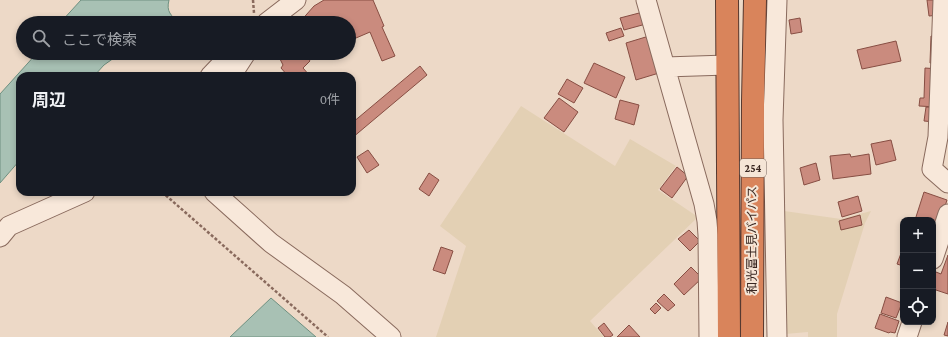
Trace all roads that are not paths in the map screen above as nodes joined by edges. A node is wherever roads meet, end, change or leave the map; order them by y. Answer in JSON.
{"nodes":[{"id":1,"x":296,"y":0,"type":"edge"},
{"id":2,"x":646,"y":0,"type":"edge"},
{"id":3,"x":727,"y":0,"type":"edge"},
{"id":4,"x":755,"y":0,"type":"edge"},
{"id":5,"x":777,"y":0,"type":"edge"},
{"id":6,"x":943,"y":0,"type":"edge"},
{"id":7,"x":275,"y":16,"type":"edge"},
{"id":8,"x":225,"y":60,"type":"edge"},
{"id":9,"x":241,"y":60,"type":"edge"},
{"id":10,"x":727,"y":66,"type":"junction"},
{"id":11,"x":665,"y":68,"type":"junction"},
{"id":12,"x":214,"y":72,"type":"edge"},
{"id":13,"x":234,"y":72,"type":"edge"},
{"id":14,"x":948,"y":183,"type":"edge"},
{"id":15,"x":76,"y":196,"type":"edge"},
{"id":16,"x":218,"y":196,"type":"edge"},
{"id":17,"x":946,"y":224,"type":"edge"},
{"id":18,"x":0,"y":237,"type":"edge"},
{"id":19,"x":935,"y":253,"type":"edge"},
{"id":20,"x":911,"y":325,"type":"edge"},
{"id":21,"x":392,"y":337,"type":"edge"},
{"id":22,"x":709,"y":337,"type":"edge"},
{"id":23,"x":729,"y":337,"type":"edge"},
{"id":24,"x":752,"y":337,"type":"edge"},
{"id":25,"x":776,"y":337,"type":"edge"},
{"id":26,"x":907,"y":337,"type":"edge"}],
"edges":[{"from":1,"to":7,"type":"street"},
{"from":2,"to":11,"type":"street"},
{"from":3,"to":10,"type":"highway","name":"和光富士見バイパス","number":"254"},
{"from":4,"to":24,"type":"highway","name":"和光富士見バイパス","number":"254"},
{"from":5,"to":25,"type":"street"},
{"from":6,"to":14,"type":"street"},
{"from":8,"to":12,"type":"street"},
{"from":9,"to":13,"type":"street"},
{"from":10,"to":11,"type":"street"},
{"from":10,"to":23,"type":"highway","name":"和光富士見バイパス","number":"254"},
{"from":11,"to":22,"type":"street"},
{"from":15,"to":18,"type":"street"},
{"from":16,"to":21,"type":"street"},
{"from":17,"to":19,"type":"street"},
{"from":20,"to":26,"type":"street"}]}
